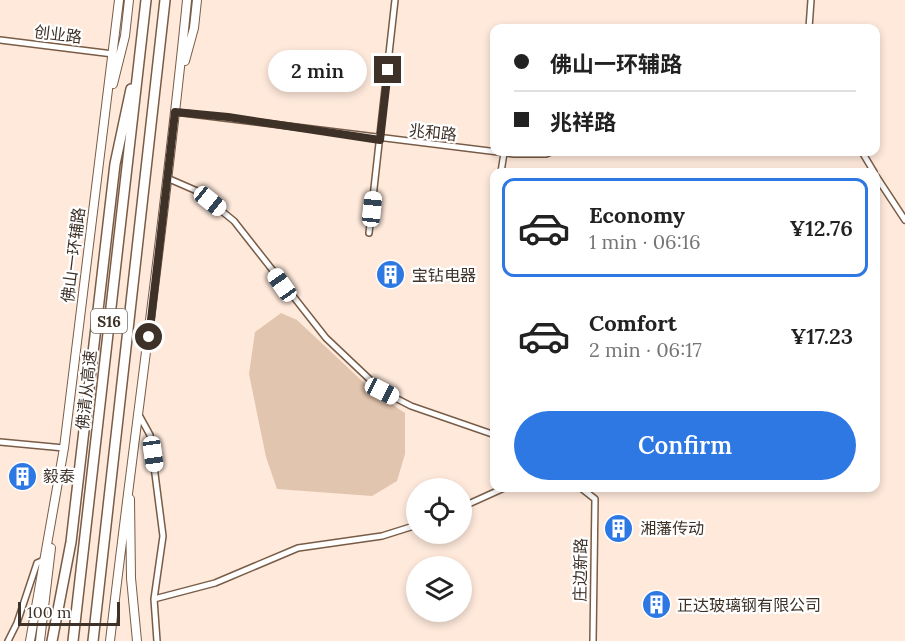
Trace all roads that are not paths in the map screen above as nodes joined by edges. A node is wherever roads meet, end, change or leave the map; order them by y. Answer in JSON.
{"nodes":[{"id":1,"x":119,"y":0,"type":"edge"},
{"id":2,"x":129,"y":0,"type":"edge"},
{"id":3,"x":146,"y":0,"type":"edge"},
{"id":4,"x":165,"y":0,"type":"edge"},
{"id":5,"x":187,"y":0,"type":"edge"},
{"id":6,"x":197,"y":0,"type":"edge"},
{"id":7,"x":395,"y":0,"type":"edge"},
{"id":8,"x":811,"y":0,"type":"edge"},
{"id":9,"x":809,"y":24,"type":"edge"},
{"id":10,"x":0,"y":40,"type":"edge"},
{"id":11,"x":141,"y":47,"type":"junction"},
{"id":12,"x":113,"y":54,"type":"junction"},
{"id":13,"x":180,"y":74,"type":"junction"},
{"id":14,"x":108,"y":99,"type":"junction"},
{"id":15,"x":175,"y":112,"type":"junction"},
{"id":16,"x":380,"y":140,"type":"junction"},
{"id":17,"x":490,"y":152,"type":"edge"},
{"id":18,"x":167,"y":178,"type":"junction"},
{"id":19,"x":880,"y":182,"type":"edge"},
{"id":20,"x":905,"y":220,"type":"edge"},
{"id":21,"x":369,"y":233,"type":"dead end"},
{"id":22,"x":139,"y":416,"type":"junction"},
{"id":23,"x":490,"y":433,"type":"edge"},
{"id":24,"x":0,"y":442,"type":"edge"},
{"id":25,"x":64,"y":448,"type":"junction"},
{"id":26,"x":131,"y":463,"type":"junction"},
{"id":27,"x":495,"y":492,"type":"edge"},
{"id":28,"x":586,"y":492,"type":"edge"},
{"id":29,"x":472,"y":502,"type":"edge"},
{"id":30,"x":54,"y":514,"type":"junction"},
{"id":31,"x":406,"y":528,"type":"edge"},
{"id":32,"x":44,"y":560,"type":"junction"},
{"id":33,"x":154,"y":599,"type":"junction"},
{"id":34,"x":8,"y":641,"type":"edge"},
{"id":35,"x":30,"y":641,"type":"edge"},
{"id":36,"x":40,"y":641,"type":"edge"},
{"id":37,"x":52,"y":641,"type":"edge"},
{"id":38,"x":73,"y":641,"type":"edge"},
{"id":39,"x":93,"y":641,"type":"edge"},
{"id":40,"x":110,"y":641,"type":"edge"},
{"id":41,"x":137,"y":641,"type":"edge"},
{"id":42,"x":158,"y":641,"type":"edge"},
{"id":43,"x":593,"y":641,"type":"edge"}],
"edges":[{"from":1,"to":12,"type":"main road","name":"佛山一环辅路"},
{"from":2,"to":14,"type":"main road"},
{"from":3,"to":11,"type":"highway","name":"佛清从高速","number":"S16"},
{"from":4,"to":39,"type":"highway","number":"S16"},
{"from":5,"to":13,"type":"main road"},
{"from":6,"to":13,"type":"main road"},
{"from":7,"to":16,"type":"street"},
{"from":8,"to":9,"type":"street"},
{"from":10,"to":12,"type":"street","name":"创业路"},
{"from":11,"to":37,"type":"highway"},
{"from":11,"to":38,"type":"highway","name":"佛清从高速","number":"S16"},
{"from":12,"to":14,"type":"main road","name":"佛山一环辅路"},
{"from":13,"to":15,"type":"main road"},
{"from":14,"to":25,"type":"main road","name":"佛山一环辅路"},
{"from":15,"to":16,"type":"street","name":"兆和路"},
{"from":15,"to":18,"type":"main road"},
{"from":16,"to":17,"type":"street","name":"兆和路"},
{"from":16,"to":21,"type":"street"},
{"from":18,"to":22,"type":"main road"},
{"from":18,"to":23,"type":"street"},
{"from":19,"to":20,"type":"street"},
{"from":22,"to":26,"type":"main road"},
{"from":22,"to":33,"type":"street"},
{"from":24,"to":25,"type":"street"},
{"from":25,"to":30,"type":"main road","name":"佛山一环辅路"},
{"from":26,"to":40,"type":"main road"},
{"from":26,"to":41,"type":"main road"},
{"from":27,"to":29,"type":"street"},
{"from":28,"to":43,"type":"street","name":"庄边新路"},
{"from":30,"to":32,"type":"main road"},
{"from":30,"to":36,"type":"main road"},
{"from":31,"to":33,"type":"street"},
{"from":32,"to":34,"type":"street"},
{"from":32,"to":35,"type":"main road"},
{"from":33,"to":42,"type":"street"}]}
